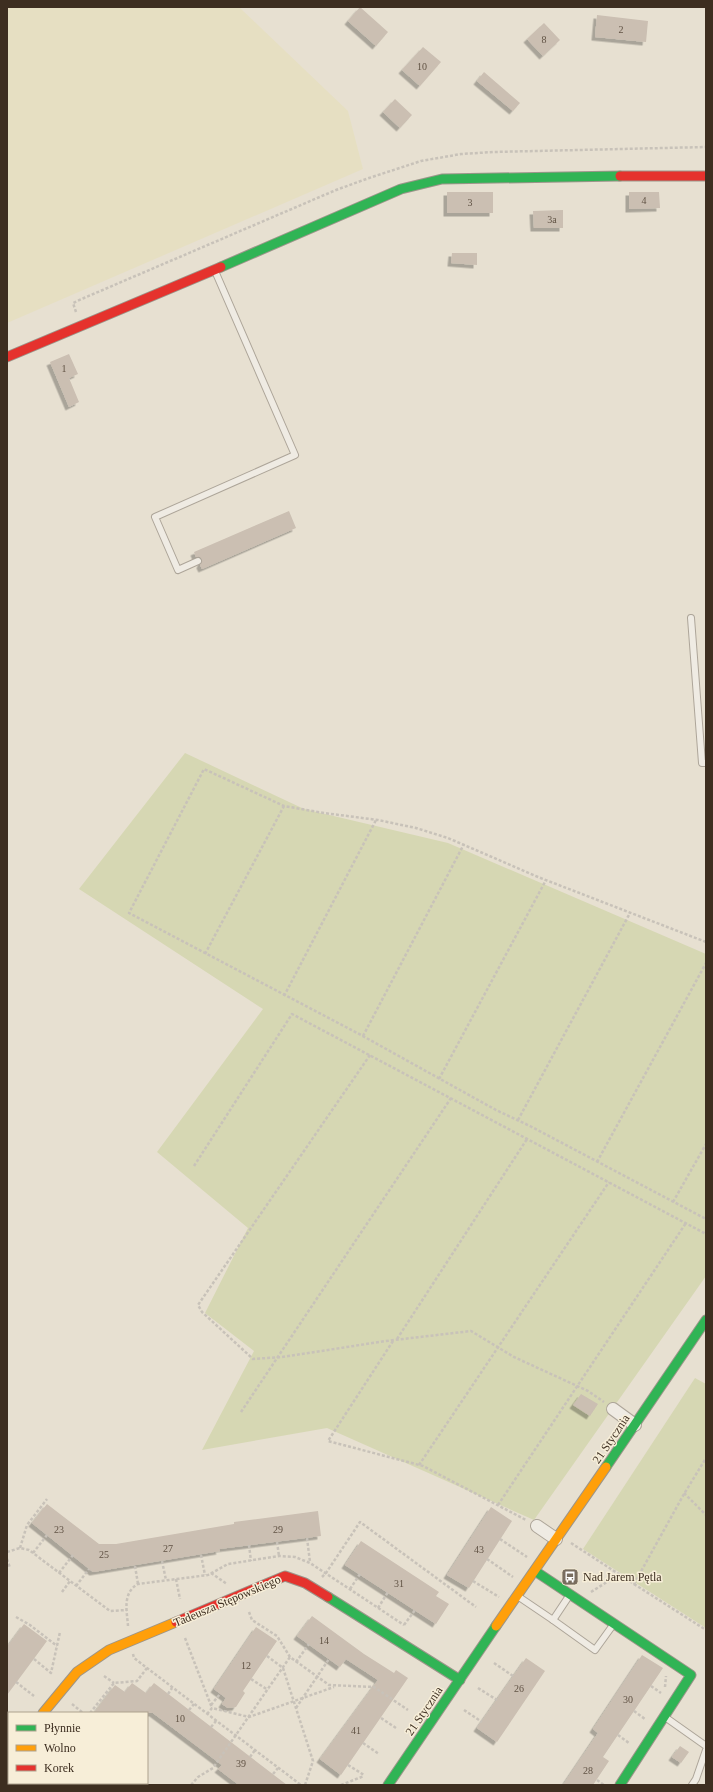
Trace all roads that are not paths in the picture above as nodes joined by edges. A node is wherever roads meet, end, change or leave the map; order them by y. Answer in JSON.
{"nodes":[{"id":1,"x":706,"y":176,"type":"edge"},
{"id":2,"x":214,"y":270,"type":"junction"},
{"id":3,"x":7,"y":357,"type":"edge"},
{"id":4,"x":198,"y":561,"type":"dead end"},
{"id":5,"x":691,"y":618,"type":"dead end"},
{"id":6,"x":706,"y":763,"type":"edge"},
{"id":7,"x":706,"y":1320,"type":"edge"},
{"id":8,"x":614,"y":1409,"type":"road end"},
{"id":9,"x":634,"y":1425,"type":"junction"},
{"id":10,"x":537,"y":1526,"type":"road end"},
{"id":11,"x":558,"y":1537,"type":"junction"},
{"id":12,"x":537,"y":1568,"type":"junction"},
{"id":13,"x":517,"y":1596,"type":"junction"},
{"id":14,"x":574,"y":1598,"type":"junction"},
{"id":15,"x":553,"y":1620,"type":"junction"},
{"id":16,"x":614,"y":1624,"type":"junction"},
{"id":17,"x":460,"y":1680,"type":"junction"},
{"id":18,"x":44,"y":1712,"type":"edge"},
{"id":19,"x":664,"y":1717,"type":"junction"},
{"id":20,"x":706,"y":1746,"type":"edge"},
{"id":21,"x":706,"y":1750,"type":"edge"},
{"id":22,"x":388,"y":1785,"type":"edge"},
{"id":23,"x":620,"y":1785,"type":"edge"},
{"id":24,"x":692,"y":1785,"type":"edge"}],
"edges":[{"from":1,"to":2,"type":"street"},
{"from":2,"to":3,"type":"street"},
{"from":2,"to":4,"type":"lane"},
{"from":5,"to":6,"type":"lane"},
{"from":7,"to":9,"type":"street","name":"21 Stycznia"},
{"from":8,"to":9,"type":"street"},
{"from":9,"to":11,"type":"street","name":"21 Stycznia"},
{"from":10,"to":11,"type":"street"},
{"from":11,"to":12,"type":"street","name":"21 Stycznia"},
{"from":12,"to":13,"type":"street","name":"21 Stycznia"},
{"from":12,"to":14,"type":"street"},
{"from":13,"to":15,"type":"lane"},
{"from":13,"to":17,"type":"street","name":"21 Stycznia"},
{"from":14,"to":15,"type":"lane"},
{"from":14,"to":16,"type":"street"},
{"from":15,"to":16,"type":"lane"},
{"from":16,"to":19,"type":"street"},
{"from":17,"to":18,"type":"street","name":"Tadeusza Stępowskiego"},
{"from":17,"to":22,"type":"street","name":"21 Stycznia"},
{"from":19,"to":20,"type":"lane"},
{"from":19,"to":23,"type":"street"},
{"from":21,"to":24,"type":"lane"}]}
